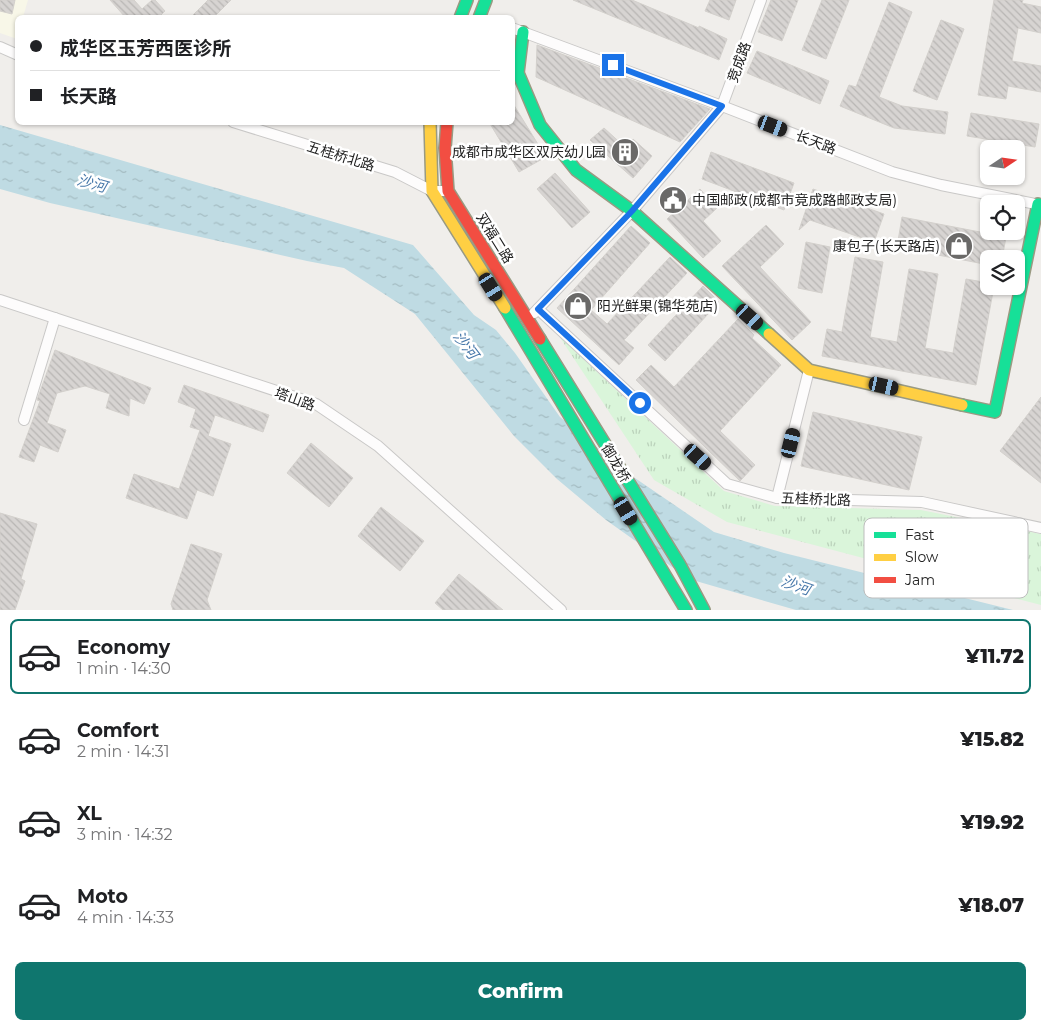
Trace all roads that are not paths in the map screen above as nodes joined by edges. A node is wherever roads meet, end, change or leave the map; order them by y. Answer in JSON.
{"nodes":[{"id":1,"x":467,"y":0,"type":"edge"},
{"id":2,"x":486,"y":0,"type":"edge"},
{"id":3,"x":761,"y":0,"type":"edge"},
{"id":4,"x":461,"y":14,"type":"edge"},
{"id":5,"x":481,"y":15,"type":"edge"},
{"id":6,"x":518,"y":30,"type":"edge"},
{"id":7,"x":0,"y":47,"type":"edge"},
{"id":8,"x":15,"y":54,"type":"edge"},
{"id":9,"x":722,"y":106,"type":"junction"},
{"id":10,"x":242,"y":125,"type":"edge"},
{"id":11,"x":430,"y":125,"type":"edge"},
{"id":12,"x":447,"y":125,"type":"edge"},
{"id":13,"x":432,"y":191,"type":"junction"},
{"id":14,"x":448,"y":191,"type":"junction"},
{"id":15,"x":1039,"y":205,"type":"edge"},
{"id":16,"x":632,"y":211,"type":"junction"},
{"id":17,"x":0,"y":300,"type":"edge"},
{"id":18,"x":538,"y":309,"type":"junction"},
{"id":19,"x":55,"y":318,"type":"junction"},
{"id":20,"x":528,"y":319,"type":"junction"},
{"id":21,"x":554,"y":359,"type":"joint"},
{"id":22,"x":810,"y":370,"type":"junction"},
{"id":23,"x":24,"y":420,"type":"dead end"},
{"id":24,"x":777,"y":498,"type":"junction"},
{"id":25,"x":995,"y":518,"type":"edge"},
{"id":26,"x":1028,"y":525,"type":"edge"},
{"id":27,"x":1041,"y":528,"type":"edge"},
{"id":28,"x":561,"y":610,"type":"edge"},
{"id":29,"x":686,"y":610,"type":"edge"},
{"id":30,"x":704,"y":610,"type":"edge"}],
"edges":[{"from":1,"to":4,"type":"main road"},
{"from":2,"to":5,"type":"main road"},
{"from":3,"to":9,"type":"street","name":"竞成路"},
{"from":6,"to":9,"type":"street","name":"长天路"},
{"from":6,"to":16,"type":"main road"},
{"from":7,"to":8,"type":"street"},
{"from":9,"to":15,"type":"street","name":"长天路"},
{"from":9,"to":16,"type":"street","name":"竞成路"},
{"from":10,"to":13,"type":"street","name":"五桂桥北路"},
{"from":11,"to":13,"type":"main road"},
{"from":12,"to":14,"type":"main road","name":"双福二路"},
{"from":13,"to":14,"type":"street","name":"五桂桥北路"},
{"from":13,"to":29,"type":"main road","name":"御龙桥"},
{"from":14,"to":20,"type":"main road","name":"双福二路"},
{"from":15,"to":22,"type":"main road"},
{"from":16,"to":18,"type":"street","name":"竞成路"},
{"from":16,"to":22,"type":"main road"},
{"from":17,"to":19,"type":"street","name":"塔山路"},
{"from":18,"to":20,"type":"street","name":"竞成路"},
{"from":18,"to":24,"type":"street","name":"五桂桥北路"},
{"from":19,"to":23,"type":"street"},
{"from":19,"to":28,"type":"street","name":"塔山路"},
{"from":20,"to":21,"type":"main road","name":"双福二路"},
{"from":21,"to":30,"type":"main road","name":"御龙桥"},
{"from":22,"to":24,"type":"street"},
{"from":24,"to":25,"type":"street","name":"五桂桥北路"},
{"from":26,"to":27,"type":"street","name":"五桂桥北路"}]}
